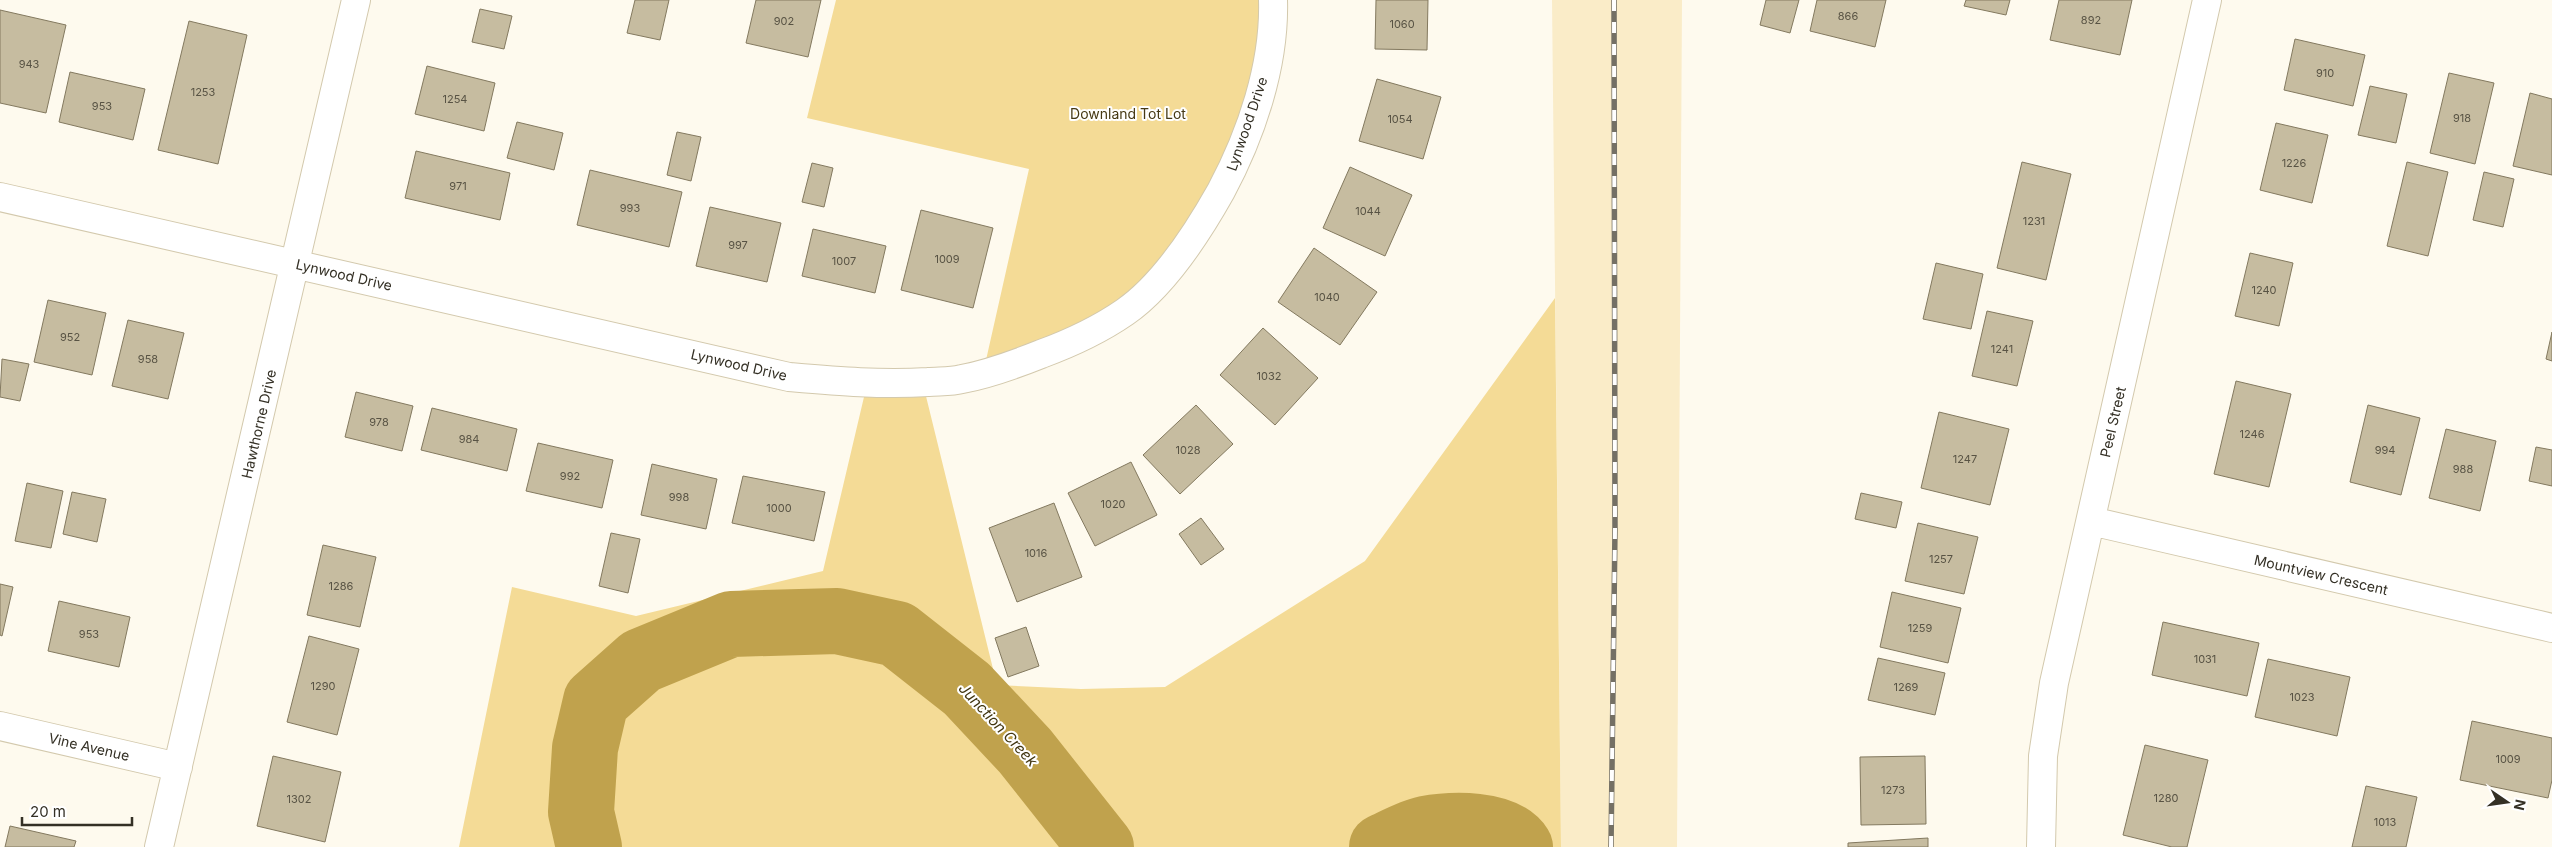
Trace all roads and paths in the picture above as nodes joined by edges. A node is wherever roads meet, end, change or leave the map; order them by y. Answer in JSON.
{"nodes":[{"id":1,"x":356,"y":0,"type":"edge"},
{"id":2,"x":1274,"y":0,"type":"edge"},
{"id":3,"x":2207,"y":0,"type":"edge"},
{"id":4,"x":0,"y":197,"type":"edge"},
{"id":5,"x":296,"y":264,"type":"junction"},
{"id":6,"x":2091,"y":522,"type":"junction"},
{"id":7,"x":2552,"y":628,"type":"edge"},
{"id":8,"x":0,"y":726,"type":"edge"},
{"id":9,"x":178,"y":767,"type":"junction"},
{"id":10,"x":159,"y":847,"type":"edge"},
{"id":11,"x":2041,"y":847,"type":"edge"}],
"edges":[{"from":1,"to":5,"type":"street","name":"Hawthorne Drive"},
{"from":2,"to":5,"type":"street","name":"Lynwood Drive"},
{"from":3,"to":6,"type":"street","name":"Peel Street"},
{"from":4,"to":5,"type":"street","name":"Lynwood Drive"},
{"from":5,"to":9,"type":"street","name":"Hawthorne Drive"},
{"from":6,"to":7,"type":"street","name":"Mountview Crescent"},
{"from":6,"to":11,"type":"street","name":"Peel Street"},
{"from":8,"to":9,"type":"street","name":"Vine Avenue"},
{"from":9,"to":10,"type":"street","name":"Hawthorne Drive"}]}
